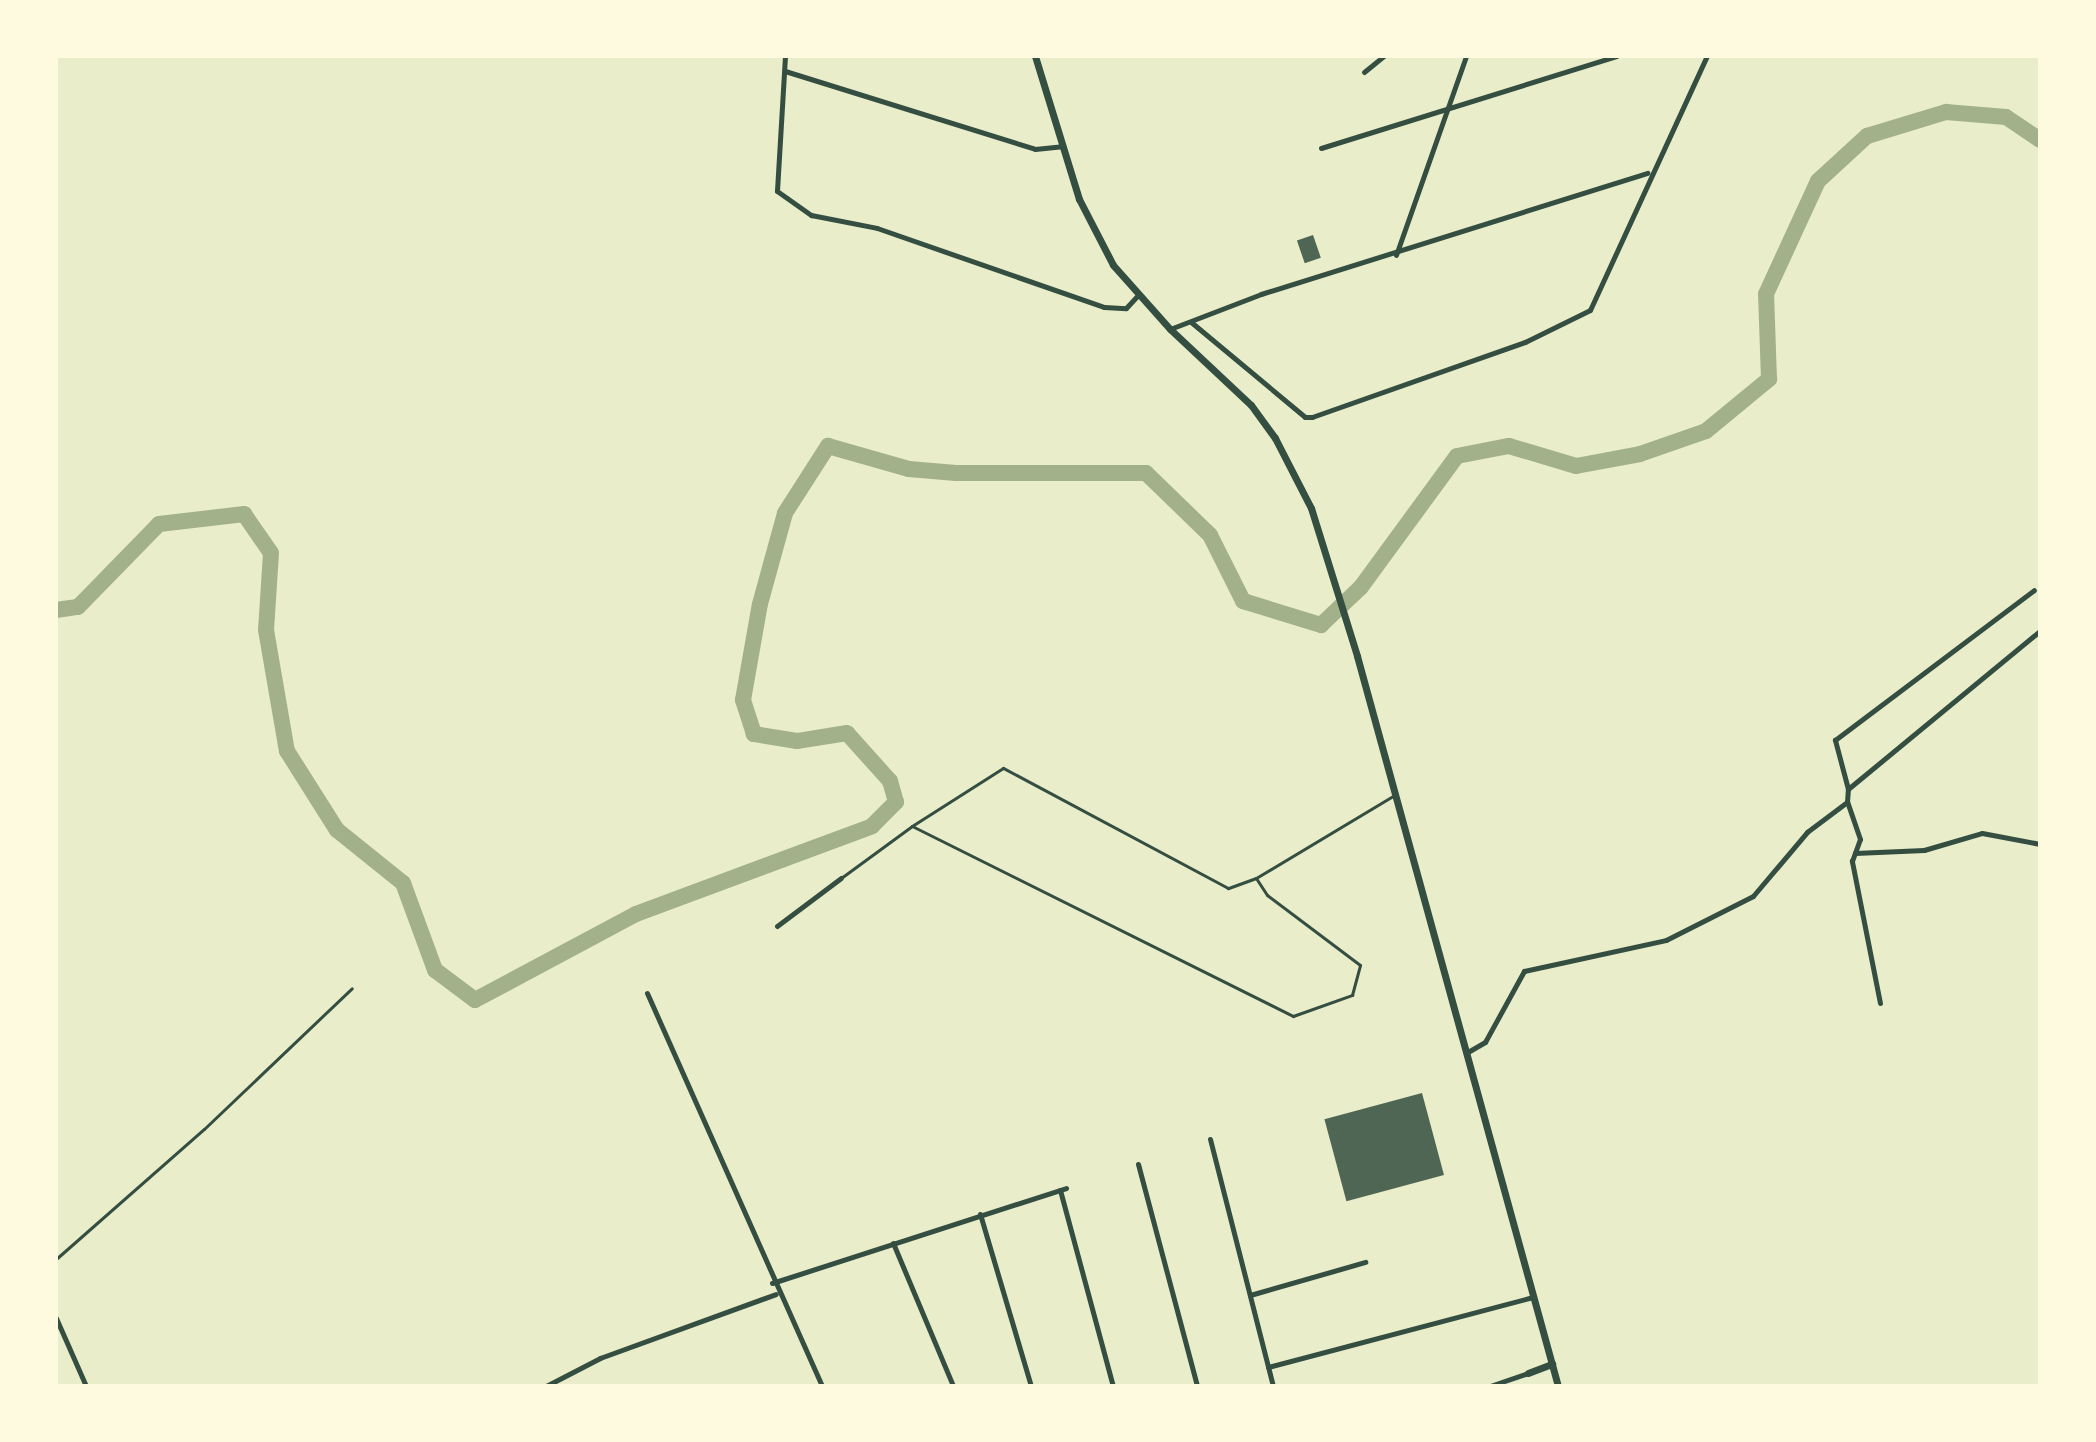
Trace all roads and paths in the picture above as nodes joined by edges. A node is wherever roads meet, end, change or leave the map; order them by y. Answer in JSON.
{"nodes":[{"id":1,"x":785,"y":56,"type":"edge"},
{"id":2,"x":1035,"y":56,"type":"edge"},
{"id":3,"x":1384,"y":56,"type":"edge"},
{"id":4,"x":1466,"y":56,"type":"edge"},
{"id":5,"x":1617,"y":56,"type":"edge"},
{"id":6,"x":1707,"y":56,"type":"edge"},
{"id":7,"x":785,"y":71,"type":"junction"},
{"id":8,"x":1364,"y":72,"type":"dead end"},
{"id":9,"x":1448,"y":107,"type":"junction"},
{"id":10,"x":1062,"y":146,"type":"junction"},
{"id":11,"x":1321,"y":148,"type":"dead end"},
{"id":12,"x":1649,"y":173,"type":"junction"},
{"id":13,"x":1396,"y":255,"type":"junction"},
{"id":14,"x":1137,"y":296,"type":"junction"},
{"id":15,"x":1191,"y":322,"type":"junction"},
{"id":16,"x":1170,"y":329,"type":"junction"},
{"id":17,"x":2034,"y":590,"type":"dead end"},
{"id":18,"x":2040,"y":631,"type":"edge"},
{"id":19,"x":1848,"y":789,"type":"junction"},
{"id":20,"x":1395,"y":795,"type":"junction"},
{"id":21,"x":1847,"y":802,"type":"junction"},
{"id":22,"x":912,"y":826,"type":"junction"},
{"id":23,"x":2040,"y":844,"type":"edge"},
{"id":24,"x":1855,"y":853,"type":"junction"},
{"id":25,"x":841,"y":878,"type":"joint"},
{"id":26,"x":1256,"y":878,"type":"junction"},
{"id":27,"x":777,"y":926,"type":"dead end"},
{"id":28,"x":352,"y":988,"type":"dead end"},
{"id":29,"x":647,"y":993,"type":"dead end"},
{"id":30,"x":1880,"y":1003,"type":"dead end"},
{"id":31,"x":1466,"y":1053,"type":"junction"},
{"id":32,"x":1210,"y":1139,"type":"dead end"},
{"id":33,"x":1138,"y":1164,"type":"dead end"},
{"id":34,"x":980,"y":1214,"type":"junction"},
{"id":35,"x":893,"y":1243,"type":"junction"},
{"id":36,"x":56,"y":1259,"type":"edge"},
{"id":37,"x":1365,"y":1262,"type":"dead end"},
{"id":38,"x":772,"y":1283,"type":"junction"},
{"id":39,"x":776,"y":1294,"type":"junction"},
{"id":40,"x":1250,"y":1295,"type":"junction"},
{"id":41,"x":1533,"y":1297,"type":"junction"},
{"id":42,"x":56,"y":1318,"type":"edge"},
{"id":43,"x":1552,"y":1364,"type":"junction"},
{"id":44,"x":1268,"y":1367,"type":"junction"},
{"id":45,"x":1528,"y":1373,"type":"joint"},
{"id":46,"x":86,"y":1386,"type":"edge"},
{"id":47,"x":546,"y":1386,"type":"edge"},
{"id":48,"x":822,"y":1386,"type":"edge"},
{"id":49,"x":953,"y":1386,"type":"edge"},
{"id":50,"x":1031,"y":1386,"type":"edge"},
{"id":51,"x":1113,"y":1386,"type":"edge"},
{"id":52,"x":1197,"y":1386,"type":"edge"},
{"id":53,"x":1273,"y":1386,"type":"edge"},
{"id":54,"x":1490,"y":1386,"type":"edge"},
{"id":55,"x":1558,"y":1386,"type":"edge"}],
"edges":[{"from":1,"to":7,"type":"street"},
{"from":2,"to":10,"type":"main road"},
{"from":3,"to":8,"type":"street"},
{"from":4,"to":9,"type":"street"},
{"from":5,"to":9,"type":"street"},
{"from":6,"to":12,"type":"street"},
{"from":7,"to":10,"type":"street"},
{"from":7,"to":14,"type":"street"},
{"from":9,"to":11,"type":"street"},
{"from":9,"to":13,"type":"street"},
{"from":10,"to":14,"type":"main road"},
{"from":12,"to":13,"type":"street"},
{"from":12,"to":15,"type":"street"},
{"from":13,"to":15,"type":"street"},
{"from":14,"to":16,"type":"main road"},
{"from":15,"to":16,"type":"street"},
{"from":16,"to":20,"type":"main road"},
{"from":17,"to":19,"type":"street"},
{"from":18,"to":19,"type":"street"},
{"from":19,"to":21,"type":"street"},
{"from":20,"to":26,"type":"lane"},
{"from":20,"to":31,"type":"main road"},
{"from":21,"to":24,"type":"street"},
{"from":21,"to":31,"type":"street"},
{"from":22,"to":25,"type":"lane"},
{"from":22,"to":26,"type":"lane"},
{"from":22,"to":26,"type":"lane"},
{"from":23,"to":24,"type":"street"},
{"from":24,"to":30,"type":"street"},
{"from":25,"to":27,"type":"street"},
{"from":28,"to":36,"type":"lane"},
{"from":29,"to":38,"type":"street"},
{"from":31,"to":41,"type":"main road"},
{"from":32,"to":40,"type":"street"},
{"from":33,"to":52,"type":"street"},
{"from":34,"to":35,"type":"street"},
{"from":34,"to":50,"type":"street"},
{"from":34,"to":51,"type":"street"},
{"from":35,"to":38,"type":"street"},
{"from":35,"to":49,"type":"street"},
{"from":37,"to":40,"type":"street"},
{"from":38,"to":39,"type":"street"},
{"from":39,"to":47,"type":"street"},
{"from":39,"to":48,"type":"street"},
{"from":40,"to":44,"type":"street"},
{"from":41,"to":43,"type":"main road"},
{"from":41,"to":44,"type":"street"},
{"from":42,"to":46,"type":"street"},
{"from":43,"to":45,"type":"main road"},
{"from":43,"to":55,"type":"main road"},
{"from":44,"to":53,"type":"street"},
{"from":45,"to":54,"type":"street"}]}
